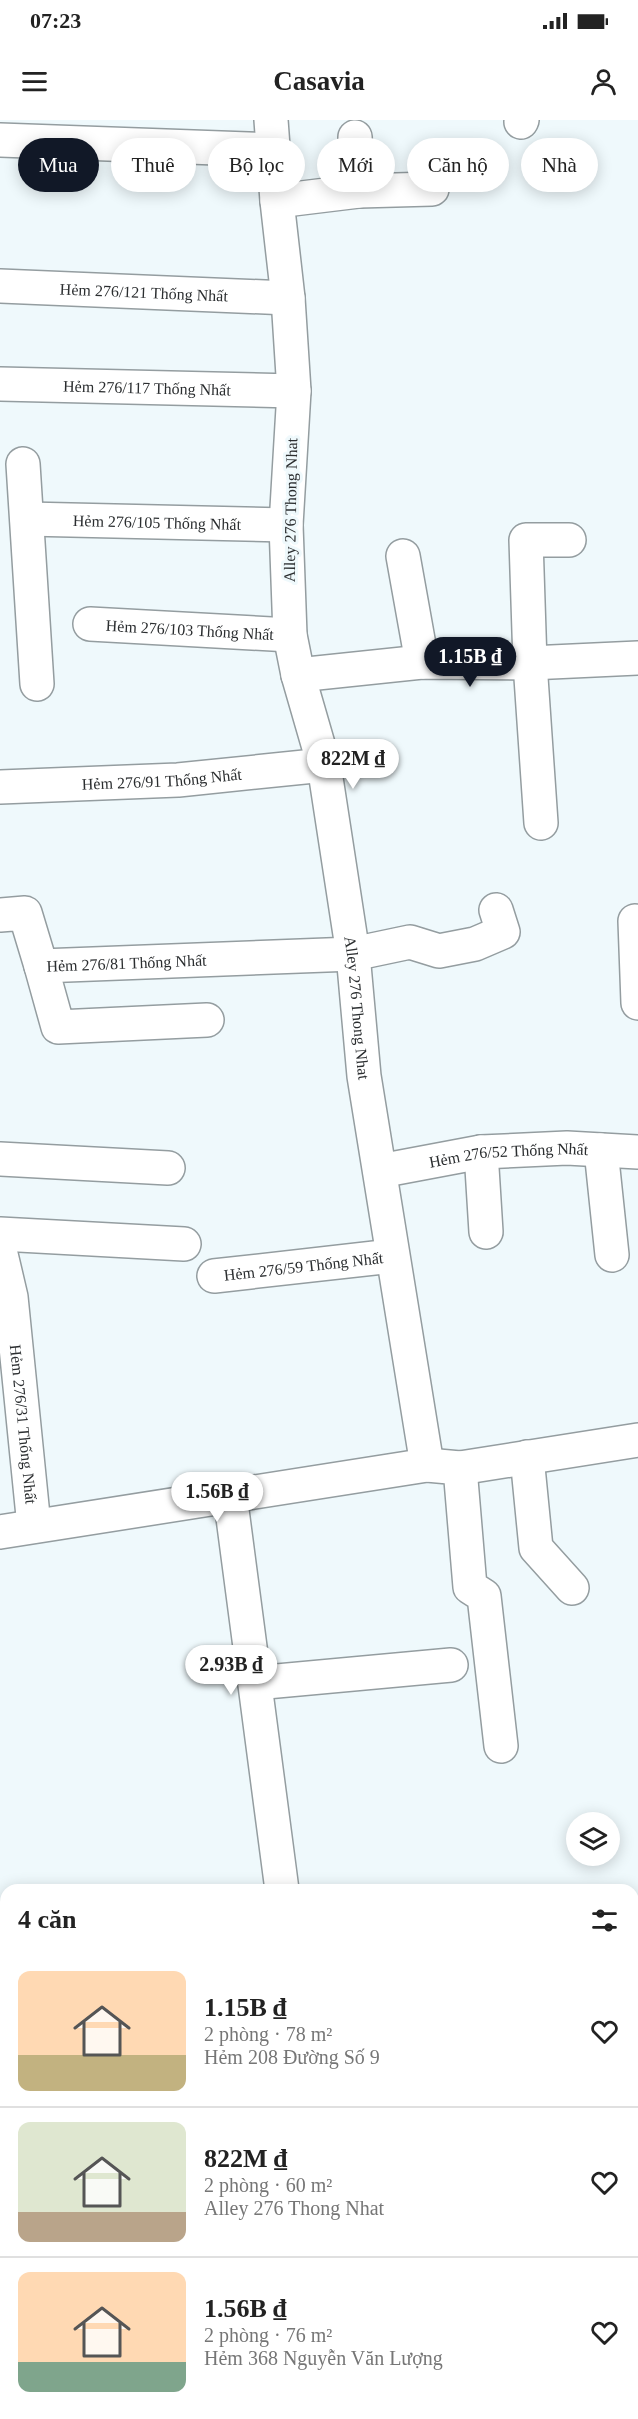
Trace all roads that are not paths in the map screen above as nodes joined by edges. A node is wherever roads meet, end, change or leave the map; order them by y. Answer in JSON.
{"nodes":[{"id":1,"x":272,"y":135,"type":"edge"},
{"id":2,"x":0,"y":140,"type":"edge"},
{"id":3,"x":351,"y":192,"type":"edge"},
{"id":4,"x":277,"y":201,"type":"junction"},
{"id":5,"x":0,"y":286,"type":"edge"},
{"id":6,"x":288,"y":298,"type":"junction"},
{"id":7,"x":0,"y":384,"type":"edge"},
{"id":8,"x":294,"y":391,"type":"junction"},
{"id":9,"x":23,"y":464,"type":"dead end"},
{"id":10,"x":27,"y":519,"type":"junction"},
{"id":11,"x":286,"y":525,"type":"junction"},
{"id":12,"x":569,"y":540,"type":"dead end"},
{"id":13,"x":403,"y":556,"type":"dead end"},
{"id":14,"x":90,"y":624,"type":"dead end"},
{"id":15,"x":290,"y":635,"type":"junction"},
{"id":16,"x":638,"y":658,"type":"edge"},
{"id":17,"x":422,"y":662,"type":"junction"},
{"id":18,"x":530,"y":663,"type":"junction"},
{"id":19,"x":298,"y":675,"type":"junction"},
{"id":20,"x":37,"y":684,"type":"dead end"},
{"id":21,"x":324,"y":765,"type":"junction"},
{"id":22,"x":0,"y":787,"type":"edge"},
{"id":23,"x":540,"y":823,"type":"dead end"},
{"id":24,"x":496,"y":910,"type":"dead end"},
{"id":25,"x":0,"y":915,"type":"edge"},
{"id":26,"x":635,"y":921,"type":"dead end"},
{"id":27,"x":352,"y":954,"type":"junction"},
{"id":28,"x":41,"y":966,"type":"junction"},
{"id":29,"x":638,"y":1003,"type":"edge"},
{"id":30,"x":207,"y":1020,"type":"dead end"},
{"id":31,"x":601,"y":1150,"type":"junction"},
{"id":32,"x":481,"y":1152,"type":"junction"},
{"id":33,"x":638,"y":1152,"type":"edge"},
{"id":34,"x":0,"y":1159,"type":"edge"},
{"id":35,"x":168,"y":1168,"type":"dead end"},
{"id":36,"x":380,"y":1171,"type":"junction"},
{"id":37,"x":486,"y":1232,"type":"dead end"},
{"id":38,"x":0,"y":1234,"type":"edge"},
{"id":39,"x":184,"y":1244,"type":"dead end"},
{"id":40,"x":0,"y":1250,"type":"edge"},
{"id":41,"x":612,"y":1255,"type":"dead end"},
{"id":42,"x":392,"y":1256,"type":"junction"},
{"id":43,"x":214,"y":1276,"type":"dead end"},
{"id":44,"x":5,"y":1298,"type":"edge"},
{"id":45,"x":638,"y":1440,"type":"edge"},
{"id":46,"x":527,"y":1457,"type":"junction"},
{"id":47,"x":427,"y":1465,"type":"junction"},
{"id":48,"x":460,"y":1468,"type":"junction"},
{"id":49,"x":230,"y":1495,"type":"junction"},
{"id":50,"x":34,"y":1526,"type":"junction"},
{"id":51,"x":0,"y":1532,"type":"edge"},
{"id":52,"x":572,"y":1588,"type":"dead end"},
{"id":53,"x":451,"y":1665,"type":"dead end"},
{"id":54,"x":255,"y":1683,"type":"junction"},
{"id":55,"x":501,"y":1746,"type":"dead end"},
{"id":56,"x":281,"y":1884,"type":"edge"}],
"edges":[{"from":1,"to":2,"type":"street"},
{"from":1,"to":4,"type":"street","name":"Alley 276 Thong Nhat"},
{"from":3,"to":4,"type":"street"},
{"from":4,"to":6,"type":"street","name":"Alley 276 Thong Nhat"},
{"from":5,"to":6,"type":"street","name":"Hẻm 276/121 Thống Nhất"},
{"from":6,"to":8,"type":"street","name":"Alley 276 Thong Nhat"},
{"from":7,"to":8,"type":"street","name":"Hẻm 276/117 Thống Nhất"},
{"from":8,"to":11,"type":"street","name":"Alley 276 Thong Nhat"},
{"from":9,"to":10,"type":"street"},
{"from":10,"to":11,"type":"street","name":"Hẻm 276/105 Thống Nhất"},
{"from":10,"to":20,"type":"street"},
{"from":11,"to":15,"type":"street","name":"Alley 276 Thong Nhat"},
{"from":12,"to":18,"type":"street"},
{"from":13,"to":17,"type":"street"},
{"from":14,"to":15,"type":"street","name":"Hẻm 276/103 Thống Nhất"},
{"from":15,"to":19,"type":"street","name":"Alley 276 Thong Nhat"},
{"from":16,"to":18,"type":"street"},
{"from":17,"to":18,"type":"street"},
{"from":17,"to":19,"type":"street"},
{"from":18,"to":23,"type":"street"},
{"from":19,"to":21,"type":"street","name":"Alley 276 Thong Nhat"},
{"from":21,"to":22,"type":"street","name":"Hẻm 276/91 Thống Nhất"},
{"from":21,"to":27,"type":"street","name":"Alley 276 Thong Nhat"},
{"from":24,"to":27,"type":"street","name":"Hẻm 276/81 Thống Nhất"},
{"from":25,"to":28,"type":"street"},
{"from":26,"to":29,"type":"street"},
{"from":27,"to":28,"type":"street","name":"Hẻm 276/81 Thống Nhất"},
{"from":27,"to":36,"type":"street","name":"Alley 276 Thong Nhat"},
{"from":28,"to":30,"type":"street","name":"Hẻm 276/81 Thống Nhất"},
{"from":31,"to":32,"type":"street","name":"Hẻm 276/52 Thống Nhất"},
{"from":31,"to":33,"type":"street","name":"Hẻm 276/52 Thống Nhất"},
{"from":31,"to":41,"type":"street"},
{"from":32,"to":36,"type":"street","name":"Hẻm 276/52 Thống Nhất"},
{"from":32,"to":37,"type":"street"},
{"from":34,"to":35,"type":"street"},
{"from":36,"to":42,"type":"street","name":"Alley 276 Thong Nhat"},
{"from":38,"to":39,"type":"street"},
{"from":40,"to":44,"type":"street","name":"Hẻm 276/31 Thống Nhất"},
{"from":42,"to":43,"type":"street","name":"Hẻm 276/59 Thống Nhất"},
{"from":42,"to":47,"type":"street","name":"Alley 276 Thong Nhat"},
{"from":44,"to":50,"type":"street","name":"Hẻm 276/31 Thống Nhất"},
{"from":45,"to":46,"type":"street"},
{"from":46,"to":48,"type":"street"},
{"from":46,"to":52,"type":"street"},
{"from":47,"to":48,"type":"street"},
{"from":47,"to":49,"type":"street"},
{"from":48,"to":55,"type":"street"},
{"from":49,"to":50,"type":"street"},
{"from":49,"to":54,"type":"street"},
{"from":50,"to":51,"type":"street"},
{"from":53,"to":54,"type":"street"},
{"from":54,"to":56,"type":"street"}]}
